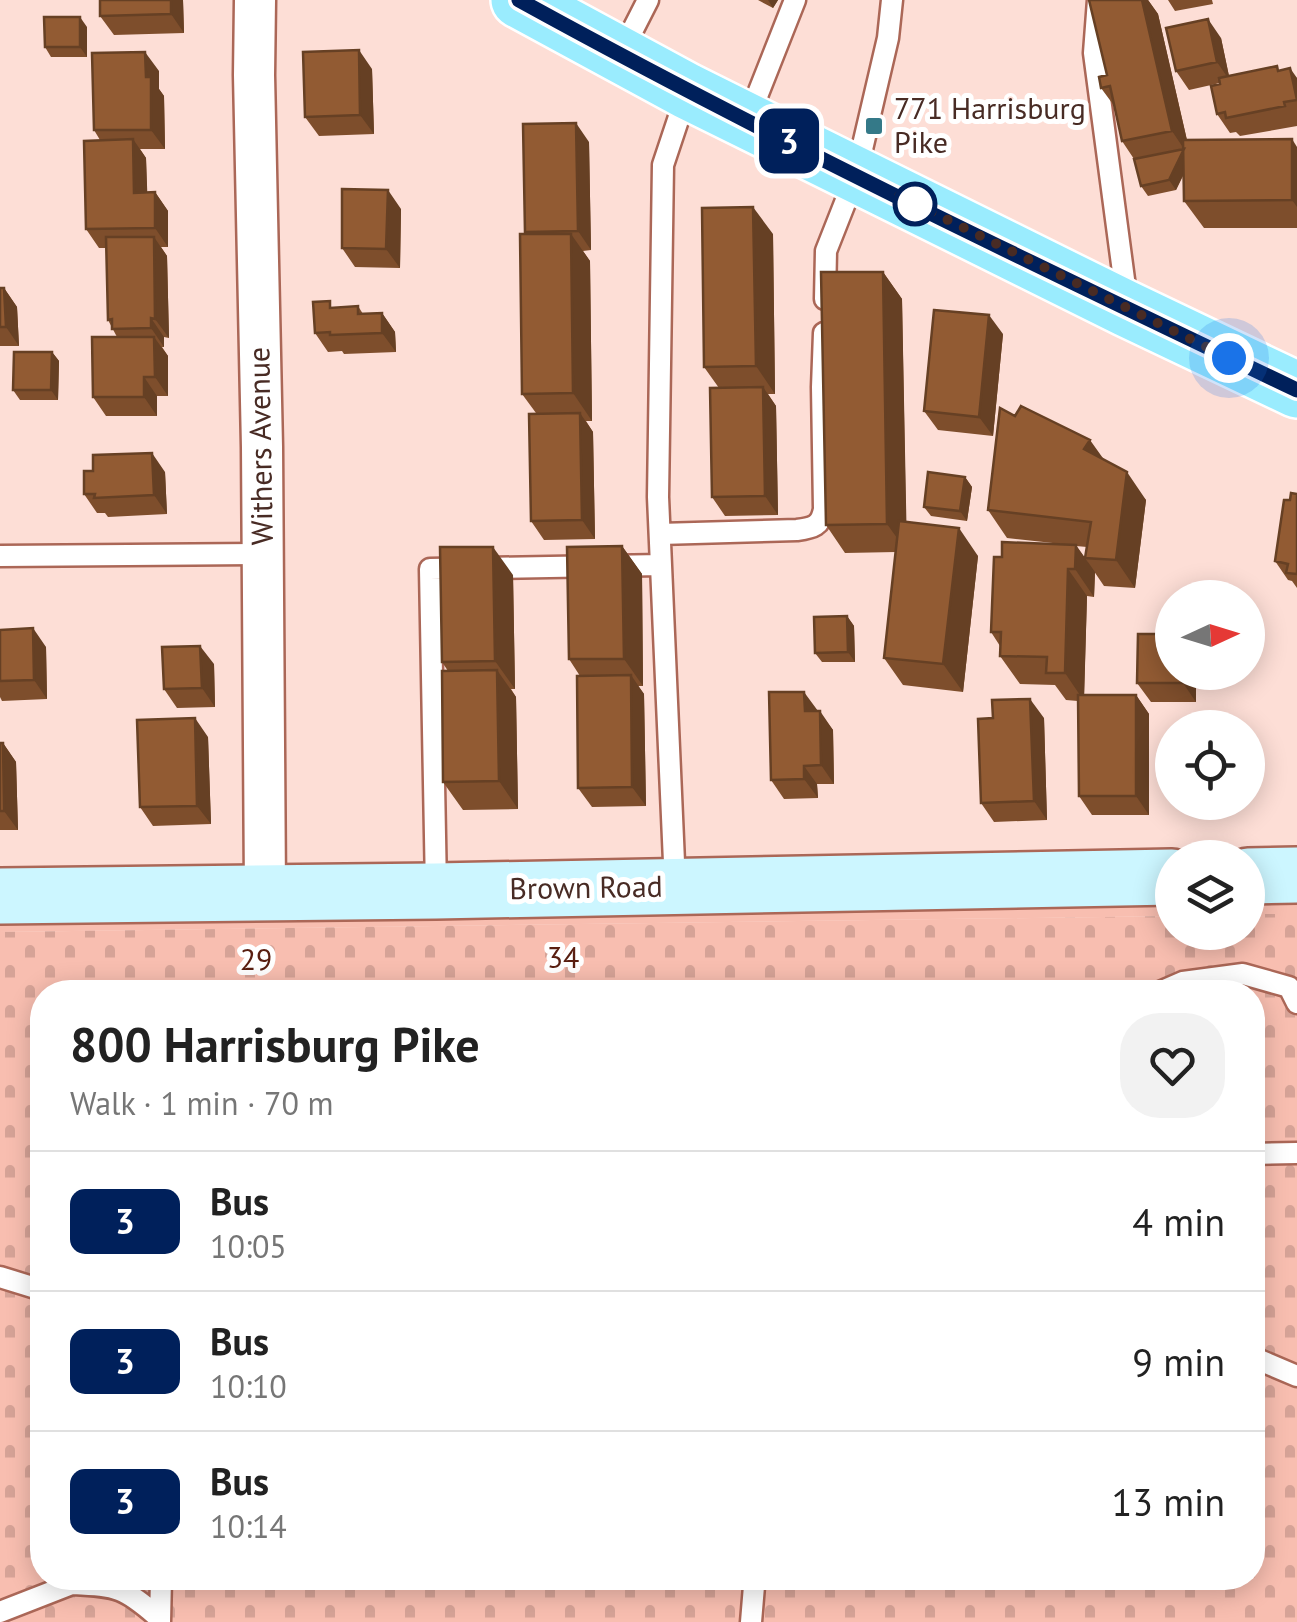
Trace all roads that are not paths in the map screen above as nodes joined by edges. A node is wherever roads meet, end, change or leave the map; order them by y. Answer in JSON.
{"nodes":[{"id":1,"x":255,"y":0,"type":"edge"},
{"id":2,"x":519,"y":0,"type":"edge"},
{"id":3,"x":648,"y":0,"type":"edge"},
{"id":4,"x":795,"y":0,"type":"edge"},
{"id":5,"x":892,"y":0,"type":"edge"},
{"id":6,"x":1098,"y":0,"type":"edge"},
{"id":7,"x":620,"y":55,"type":"junction"},
{"id":8,"x":687,"y":92,"type":"junction"},
{"id":9,"x":748,"y":121,"type":"junction"},
{"id":10,"x":856,"y":175,"type":"junction"},
{"id":11,"x":1128,"y":309,"type":"junction"},
{"id":12,"x":1297,"y":390,"type":"edge"},
{"id":13,"x":660,"y":534,"type":"junction"},
{"id":14,"x":263,"y":554,"type":"junction"},
{"id":15,"x":0,"y":556,"type":"edge"},
{"id":16,"x":661,"y":564,"type":"junction"},
{"id":17,"x":1297,"y":874,"type":"edge"},
{"id":18,"x":1265,"y":875,"type":"edge"},
{"id":19,"x":1155,"y":877,"type":"edge"},
{"id":20,"x":675,"y":886,"type":"junction"},
{"id":21,"x":436,"y":891,"type":"junction"},
{"id":22,"x":265,"y":892,"type":"junction"},
{"id":23,"x":0,"y":896,"type":"edge"},
{"id":24,"x":1198,"y":980,"type":"edge"},
{"id":25,"x":1264,"y":980,"type":"edge"},
{"id":26,"x":1265,"y":980,"type":"edge"},
{"id":27,"x":1297,"y":1003,"type":"edge"},
{"id":28,"x":1265,"y":1154,"type":"edge"},
{"id":29,"x":1297,"y":1154,"type":"edge"},
{"id":30,"x":0,"y":1277,"type":"edge"},
{"id":31,"x":30,"y":1286,"type":"edge"},
{"id":32,"x":1265,"y":1362,"type":"edge"},
{"id":33,"x":1297,"y":1376,"type":"edge"},
{"id":34,"x":55,"y":1590,"type":"edge"},
{"id":35,"x":119,"y":1590,"type":"edge"},
{"id":36,"x":160,"y":1590,"type":"edge"},
{"id":37,"x":754,"y":1590,"type":"edge"},
{"id":38,"x":0,"y":1612,"type":"edge"},
{"id":39,"x":159,"y":1620,"type":"edge"},
{"id":40,"x":751,"y":1622,"type":"edge"}],
"edges":[{"from":1,"to":14,"type":"street","name":"Withers Avenue"},
{"from":2,"to":7,"type":"main road"},
{"from":3,"to":7,"type":"lane"},
{"from":4,"to":9,"type":"lane"},
{"from":5,"to":10,"type":"lane"},
{"from":6,"to":11,"type":"lane"},
{"from":7,"to":8,"type":"main road"},
{"from":8,"to":9,"type":"main road"},
{"from":8,"to":13,"type":"lane"},
{"from":9,"to":10,"type":"main road"},
{"from":10,"to":11,"type":"main road"},
{"from":10,"to":13,"type":"lane"},
{"from":11,"to":12,"type":"main road"},
{"from":13,"to":16,"type":"lane"},
{"from":14,"to":15,"type":"lane"},
{"from":14,"to":22,"type":"street","name":"Withers Avenue"},
{"from":16,"to":20,"type":"lane"},
{"from":16,"to":21,"type":"lane"},
{"from":17,"to":18,"type":"main road"},
{"from":19,"to":20,"type":"main road","name":"Brown Road"},
{"from":20,"to":21,"type":"main road","name":"Brown Road"},
{"from":21,"to":22,"type":"main road","name":"Brown Road"},
{"from":22,"to":23,"type":"main road","name":"Brown Road"},
{"from":24,"to":25,"type":"lane"},
{"from":26,"to":27,"type":"lane"},
{"from":28,"to":29,"type":"lane"},
{"from":30,"to":31,"type":"lane"},
{"from":32,"to":33,"type":"lane"},
{"from":34,"to":38,"type":"lane"},
{"from":35,"to":39,"type":"lane"},
{"from":36,"to":39,"type":"lane"},
{"from":37,"to":40,"type":"lane"}]}
